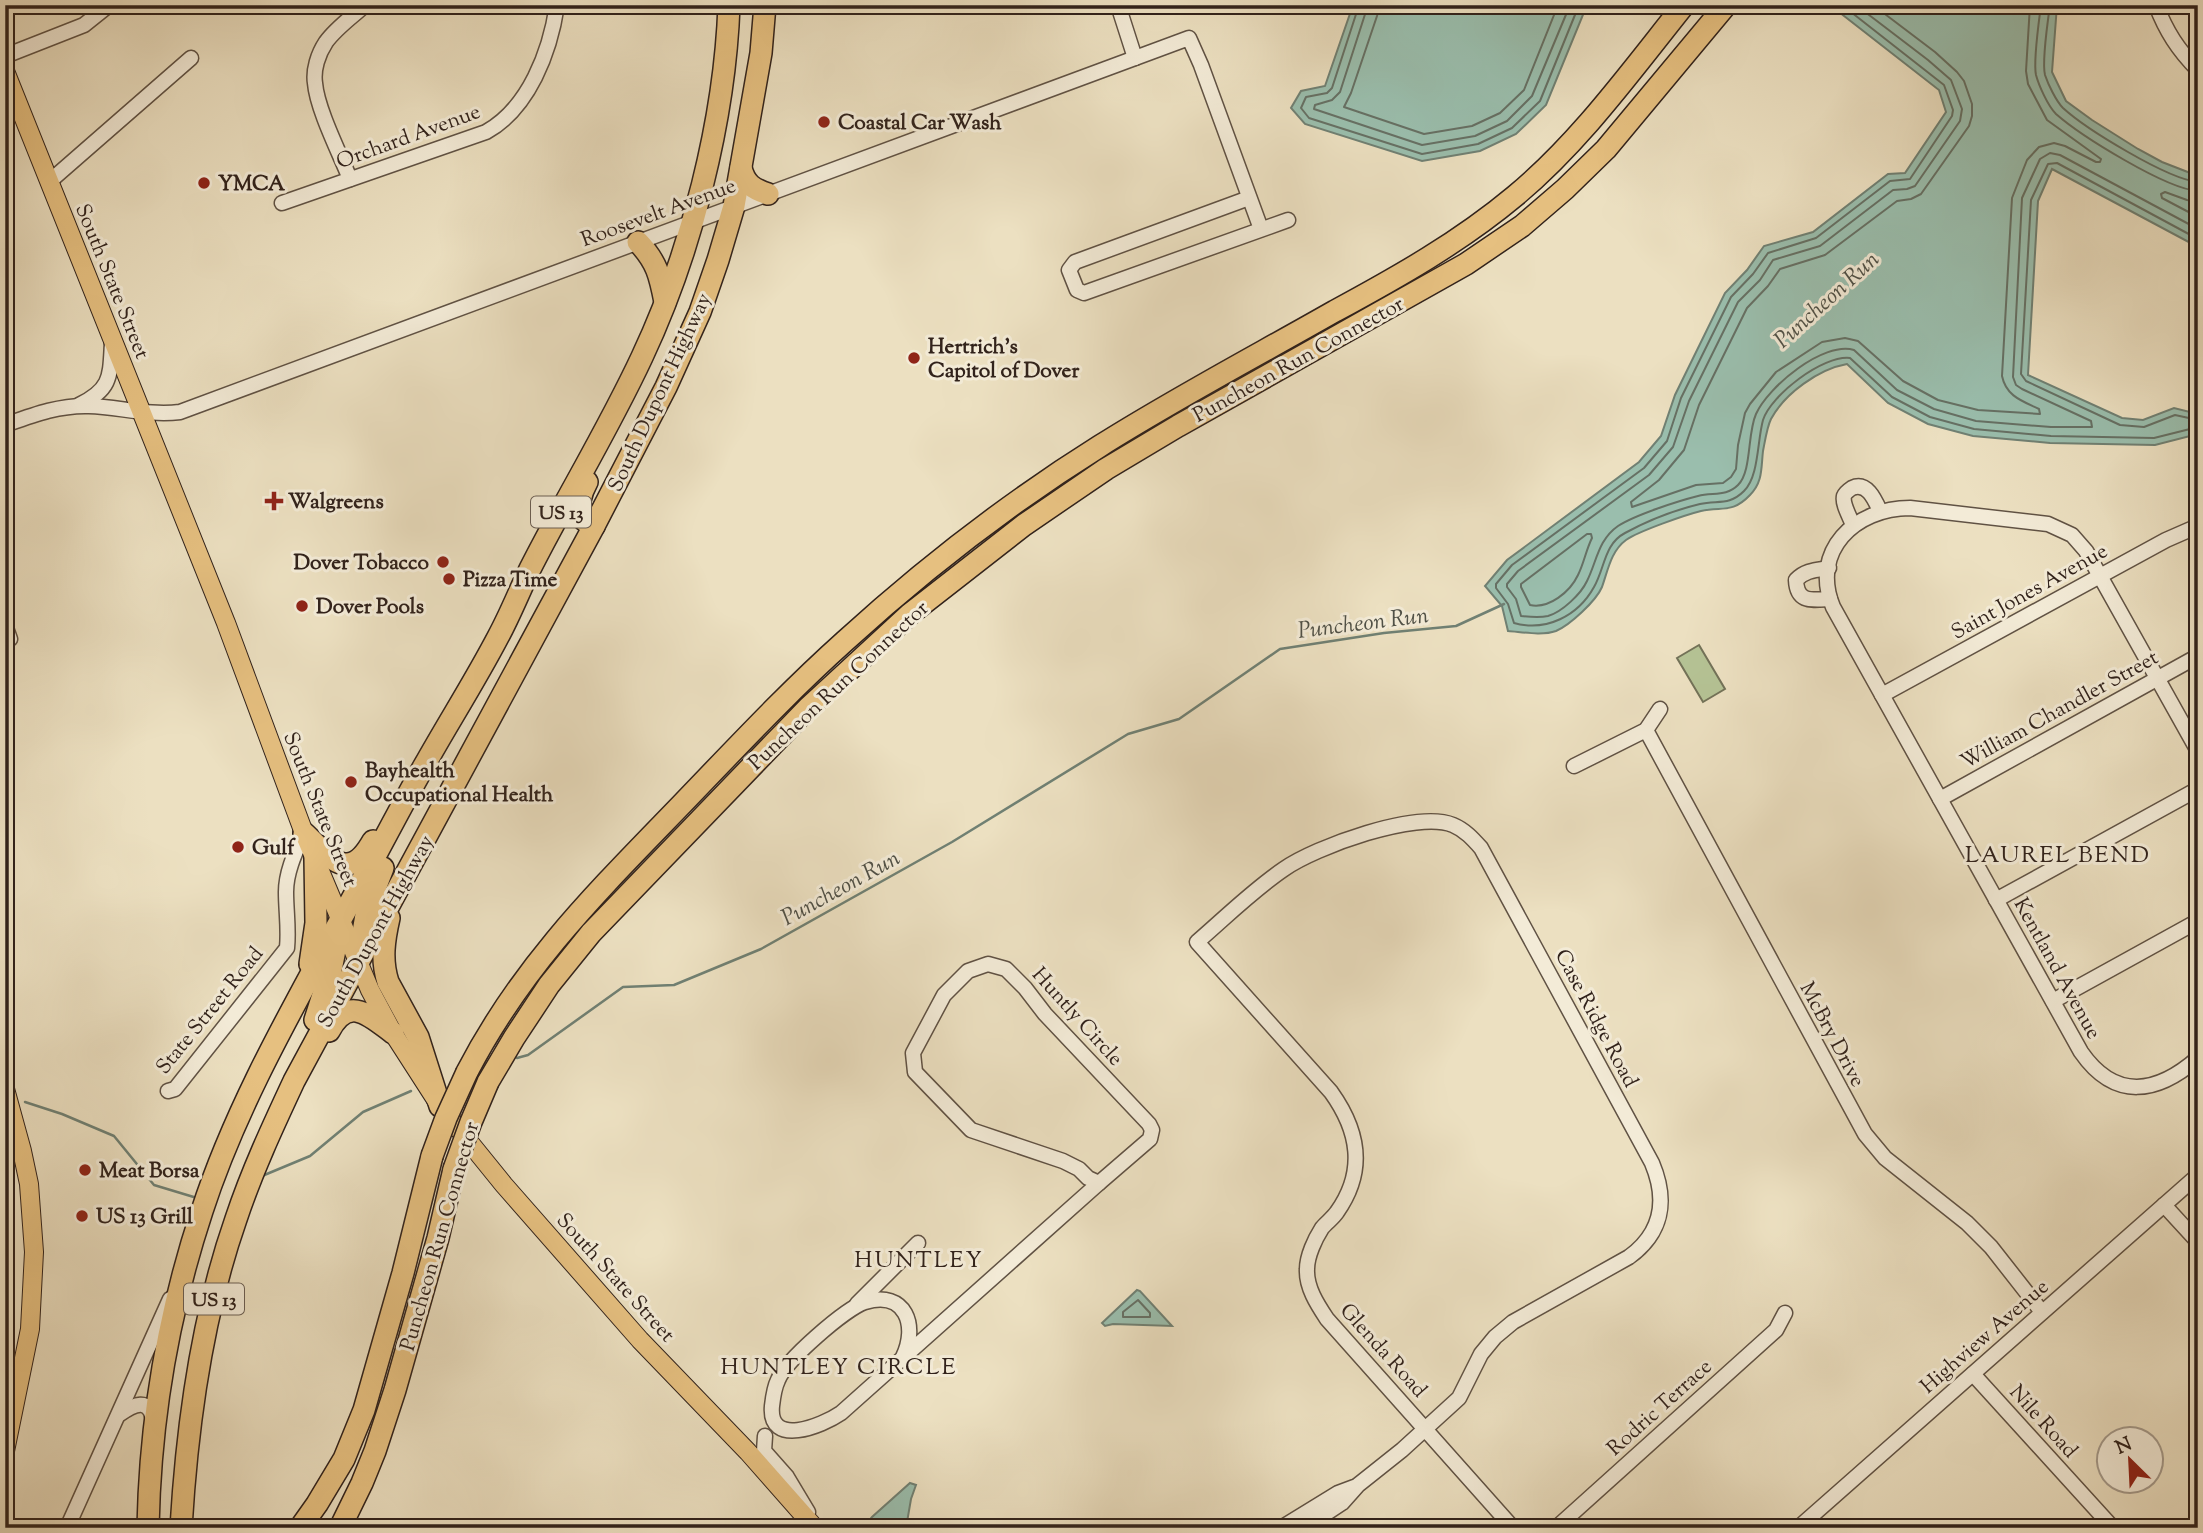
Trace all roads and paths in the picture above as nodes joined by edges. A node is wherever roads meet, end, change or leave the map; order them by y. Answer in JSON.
{"nodes":[{"id":1,"x":109,"y":5,"type":"edge"},
{"id":2,"x":365,"y":5,"type":"edge"},
{"id":3,"x":557,"y":5,"type":"edge"},
{"id":4,"x":729,"y":5,"type":"edge"},
{"id":5,"x":1118,"y":5,"type":"edge"},
{"id":6,"x":1726,"y":5,"type":"edge"},
{"id":7,"x":2156,"y":5,"type":"edge"},
{"id":8,"x":765,"y":7,"type":"edge"},
{"id":9,"x":1679,"y":11,"type":"edge"},
{"id":10,"x":5,"y":56,"type":"edge"},
{"id":11,"x":191,"y":58,"type":"dead end"},
{"id":12,"x":1135,"y":58,"type":"junction"},
{"id":13,"x":2198,"y":69,"type":"edge"},
{"id":14,"x":5,"y":71,"type":"edge"},
{"id":15,"x":741,"y":168,"type":"junction"},
{"id":16,"x":704,"y":176,"type":"junction"},
{"id":17,"x":351,"y":179,"type":"junction"},
{"id":18,"x":49,"y":182,"type":"junction"},
{"id":19,"x":768,"y":194,"type":"junction"},
{"id":20,"x":1249,"y":198,"type":"junction"},
{"id":21,"x":282,"y":203,"type":"dead end"},
{"id":22,"x":730,"y":208,"type":"junction"},
{"id":23,"x":1288,"y":219,"type":"dead end"},
{"id":24,"x":692,"y":222,"type":"junction"},
{"id":25,"x":1261,"y":229,"type":"junction"},
{"id":26,"x":638,"y":242,"type":"junction"},
{"id":27,"x":665,"y":303,"type":"junction"},
{"id":28,"x":112,"y":337,"type":"junction"},
{"id":29,"x":633,"y":374,"type":"junction"},
{"id":30,"x":76,"y":407,"type":"junction"},
{"id":31,"x":141,"y":411,"type":"junction"},
{"id":32,"x":5,"y":425,"type":"edge"},
{"id":33,"x":1881,"y":511,"type":"junction"},
{"id":34,"x":1853,"y":524,"type":"junction"},
{"id":35,"x":594,"y":526,"type":"junction"},
{"id":36,"x":2198,"y":526,"type":"edge"},
{"id":37,"x":1829,"y":568,"type":"junction"},
{"id":38,"x":2101,"y":576,"type":"junction"},
{"id":39,"x":1830,"y":599,"type":"junction"},
{"id":40,"x":500,"y":634,"type":"junction"},
{"id":41,"x":2198,"y":656,"type":"edge"},
{"id":42,"x":2157,"y":678,"type":"junction"},
{"id":43,"x":1882,"y":695,"type":"junction"},
{"id":44,"x":1660,"y":709,"type":"dead end"},
{"id":45,"x":1646,"y":730,"type":"junction"},
{"id":46,"x":2198,"y":751,"type":"edge"},
{"id":47,"x":1574,"y":766,"type":"dead end"},
{"id":48,"x":422,"y":770,"type":"junction"},
{"id":49,"x":2198,"y":789,"type":"edge"},
{"id":50,"x":1940,"y":799,"type":"junction"},
{"id":51,"x":304,"y":833,"type":"junction"},
{"id":52,"x":315,"y":858,"type":"junction"},
{"id":53,"x":397,"y":892,"type":"junction"},
{"id":54,"x":1996,"y":900,"type":"junction"},
{"id":55,"x":342,"y":919,"type":"junction"},
{"id":56,"x":2198,"y":921,"type":"edge"},
{"id":57,"x":1197,"y":942,"type":"joint"},
{"id":58,"x":359,"y":961,"type":"junction"},
{"id":59,"x":305,"y":987,"type":"junction"},
{"id":60,"x":2053,"y":1001,"type":"junction"},
{"id":61,"x":393,"y":1033,"type":"junction"},
{"id":62,"x":2198,"y":1058,"type":"edge"},
{"id":63,"x":294,"y":1081,"type":"junction"},
{"id":64,"x":5,"y":1089,"type":"edge"},
{"id":65,"x":168,"y":1091,"type":"dead end"},
{"id":66,"x":440,"y":1106,"type":"junction"},
{"id":67,"x":262,"y":1149,"type":"junction"},
{"id":68,"x":2198,"y":1175,"type":"edge"},
{"id":69,"x":1099,"y":1183,"type":"junction"},
{"id":70,"x":2164,"y":1205,"type":"junction"},
{"id":71,"x":2198,"y":1242,"type":"edge"},
{"id":72,"x":918,"y":1243,"type":"dead end"},
{"id":73,"x":186,"y":1263,"type":"junction"},
{"id":74,"x":855,"y":1306,"type":"junction"},
{"id":75,"x":2042,"y":1312,"type":"junction"},
{"id":76,"x":1785,"y":1313,"type":"dead end"},
{"id":77,"x":908,"y":1316,"type":"junction"},
{"id":78,"x":947,"y":1319,"type":"junction"},
{"id":79,"x":903,"y":1357,"type":"junction"},
{"id":80,"x":1973,"y":1374,"type":"junction"},
{"id":81,"x":12,"y":1382,"type":"edge"},
{"id":82,"x":118,"y":1415,"type":"junction"},
{"id":83,"x":776,"y":1426,"type":"junction"},
{"id":84,"x":1426,"y":1429,"type":"junction"},
{"id":85,"x":153,"y":1430,"type":"junction"},
{"id":86,"x":765,"y":1436,"type":"junction"},
{"id":87,"x":5,"y":1451,"type":"edge"},
{"id":88,"x":748,"y":1452,"type":"junction"},
{"id":89,"x":1300,"y":1525,"type":"edge"},
{"id":90,"x":67,"y":1528,"type":"edge"},
{"id":91,"x":148,"y":1528,"type":"edge"},
{"id":92,"x":181,"y":1528,"type":"edge"},
{"id":93,"x":300,"y":1528,"type":"edge"},
{"id":94,"x":340,"y":1528,"type":"edge"},
{"id":95,"x":817,"y":1528,"type":"edge"},
{"id":96,"x":1281,"y":1528,"type":"edge"},
{"id":97,"x":1513,"y":1528,"type":"edge"},
{"id":98,"x":1556,"y":1528,"type":"edge"},
{"id":99,"x":1798,"y":1528,"type":"edge"},
{"id":100,"x":2113,"y":1528,"type":"edge"}],
"edges":[{"from":1,"to":10,"type":"street"},
{"from":2,"to":17,"type":"street"},
{"from":3,"to":17,"type":"street","name":"Orchard Avenue"},
{"from":4,"to":16,"type":"highway","name":"South Dupont Highway","number":"US 13"},
{"from":5,"to":12,"type":"street"},
{"from":6,"to":94,"type":"highway","name":"Puncheon Run Connector","bridge":true},
{"from":7,"to":13,"type":"street"},
{"from":8,"to":15,"type":"highway","name":"South Dupont Highway","number":"US 13"},
{"from":9,"to":93,"type":"highway","name":"Puncheon Run Connector","bridge":true},
{"from":11,"to":18,"type":"street"},
{"from":12,"to":19,"type":"street","name":"Roosevelt Avenue"},
{"from":12,"to":20,"type":"street","name":"Roosevelt Avenue"},
{"from":14,"to":18,"type":"main road","name":"South State Street"},
{"from":15,"to":19,"type":"highway"},
{"from":15,"to":22,"type":"highway","name":"South Dupont Highway","number":"US 13"},
{"from":16,"to":22,"type":"highway"},
{"from":16,"to":24,"type":"highway","name":"South Dupont Highway","number":"US 13"},
{"from":17,"to":21,"type":"street","name":"Orchard Avenue"},
{"from":18,"to":28,"type":"main road","name":"South State Street"},
{"from":19,"to":22,"type":"street","name":"Roosevelt Avenue"},
{"from":20,"to":25,"type":"street"},
{"from":20,"to":25,"type":"street"},
{"from":22,"to":24,"type":"street","name":"Roosevelt Avenue"},
{"from":22,"to":35,"type":"highway","name":"South Dupont Highway","number":"US 13"},
{"from":23,"to":25,"type":"street"},
{"from":24,"to":26,"type":"street","name":"Roosevelt Avenue"},
{"from":24,"to":27,"type":"highway","name":"South Dupont Highway","number":"US 13"},
{"from":26,"to":27,"type":"highway"},
{"from":26,"to":31,"type":"street","name":"Roosevelt Avenue"},
{"from":27,"to":29,"type":"highway","name":"South Dupont Highway","number":"US 13"},
{"from":28,"to":30,"type":"street"},
{"from":28,"to":31,"type":"main road","name":"South State Street"},
{"from":29,"to":35,"type":"highway"},
{"from":29,"to":40,"type":"highway","name":"South Dupont Highway","number":"US 13"},
{"from":30,"to":31,"type":"street","name":"Roosevelt Avenue"},
{"from":30,"to":32,"type":"street"},
{"from":31,"to":51,"type":"main road","name":"South State Street"},
{"from":33,"to":34,"type":"street"},
{"from":33,"to":34,"type":"street"},
{"from":33,"to":38,"type":"street"},
{"from":34,"to":37,"type":"street","name":"Kentland Avenue"},
{"from":35,"to":53,"type":"highway","name":"South Dupont Highway","number":"US 13"},
{"from":36,"to":38,"type":"street","name":"Saint Jones Avenue"},
{"from":37,"to":39,"type":"street","name":"Kentland Avenue"},
{"from":37,"to":39,"type":"street"},
{"from":38,"to":42,"type":"street"},
{"from":38,"to":43,"type":"street","name":"Saint Jones Avenue"},
{"from":39,"to":43,"type":"street","name":"Kentland Avenue"},
{"from":40,"to":48,"type":"highway","name":"South Dupont Highway","number":"US 13"},
{"from":40,"to":58,"type":"highway"},
{"from":41,"to":42,"type":"street","name":"William Chandler Street"},
{"from":42,"to":46,"type":"street"},
{"from":42,"to":50,"type":"street","name":"William Chandler Street"},
{"from":43,"to":50,"type":"street","name":"Kentland Avenue"},
{"from":44,"to":45,"type":"street"},
{"from":45,"to":47,"type":"street"},
{"from":45,"to":75,"type":"street","name":"McBry Drive"},
{"from":48,"to":51,"type":"highway"},
{"from":48,"to":55,"type":"highway","name":"South Dupont Highway","number":"US 13"},
{"from":49,"to":54,"type":"street"},
{"from":50,"to":54,"type":"street","name":"Kentland Avenue"},
{"from":51,"to":52,"type":"main road","name":"South State Street"},
{"from":51,"to":65,"type":"street","name":"State Street Road"},
{"from":52,"to":55,"type":"main road","name":"South State Street"},
{"from":52,"to":59,"type":"highway"},
{"from":53,"to":58,"type":"highway","name":"South Dupont Highway","number":"US 13"},
{"from":53,"to":66,"type":"highway"},
{"from":54,"to":60,"type":"street","name":"Kentland Avenue"},
{"from":55,"to":58,"type":"main road","name":"South State Street"},
{"from":55,"to":59,"type":"highway","name":"South Dupont Highway","number":"US 13"},
{"from":55,"to":63,"type":"highway"},
{"from":56,"to":60,"type":"street"},
{"from":57,"to":84,"type":"street","name":"Glenda Road"},
{"from":57,"to":84,"type":"street","name":"Case Ridge Road"},
{"from":58,"to":61,"type":"main road","name":"South State Street"},
{"from":58,"to":63,"type":"highway","name":"South Dupont Highway","number":"US 13"},
{"from":59,"to":73,"type":"highway","name":"South Dupont Highway","number":"US 13"},
{"from":60,"to":62,"type":"street","name":"Kentland Avenue"},
{"from":61,"to":66,"type":"main road","name":"South State Street"},
{"from":61,"to":67,"type":"highway"},
{"from":63,"to":67,"type":"highway","name":"South Dupont Highway","number":"US 13"},
{"from":64,"to":81,"type":"main road"},
{"from":66,"to":88,"type":"main road","name":"South State Street"},
{"from":67,"to":92,"type":"highway","name":"South Dupont Highway","number":"US 13"},
{"from":68,"to":70,"type":"street","name":"Highview Avenue"},
{"from":69,"to":69,"type":"street","name":"Huntly Circle"},
{"from":69,"to":78,"type":"street","name":"Huntly Circle"},
{"from":70,"to":71,"type":"street"},
{"from":70,"to":75,"type":"street","name":"Highview Avenue"},
{"from":72,"to":74,"type":"street"},
{"from":73,"to":82,"type":"street"},
{"from":73,"to":85,"type":"highway","name":"South Dupont Highway","number":"US 13"},
{"from":74,"to":77,"type":"street"},
{"from":74,"to":83,"type":"street"},
{"from":75,"to":80,"type":"street","name":"Highview Avenue"},
{"from":76,"to":98,"type":"street","name":"Rodric Terrace"},
{"from":77,"to":78,"type":"street"},
{"from":77,"to":79,"type":"street"},
{"from":78,"to":79,"type":"street","name":"Huntly Circle"},
{"from":79,"to":83,"type":"street","name":"Huntly Circle"},
{"from":80,"to":99,"type":"street","name":"Highview Avenue"},
{"from":80,"to":100,"type":"street","name":"Nile Road"},
{"from":81,"to":87,"type":"main road"},
{"from":82,"to":85,"type":"street"},
{"from":82,"to":90,"type":"street"},
{"from":83,"to":86,"type":"street"},
{"from":84,"to":89,"type":"street","name":"Case Ridge Road"},
{"from":84,"to":97,"type":"street","name":"Glenda Road"},
{"from":85,"to":91,"type":"highway","name":"South Dupont Highway","number":"US 13"},
{"from":86,"to":88,"type":"street"},
{"from":86,"to":95,"type":"street"},
{"from":88,"to":95,"type":"main road","name":"South State Street"},
{"from":89,"to":96,"type":"street","name":"Case Ridge Road"}]}
